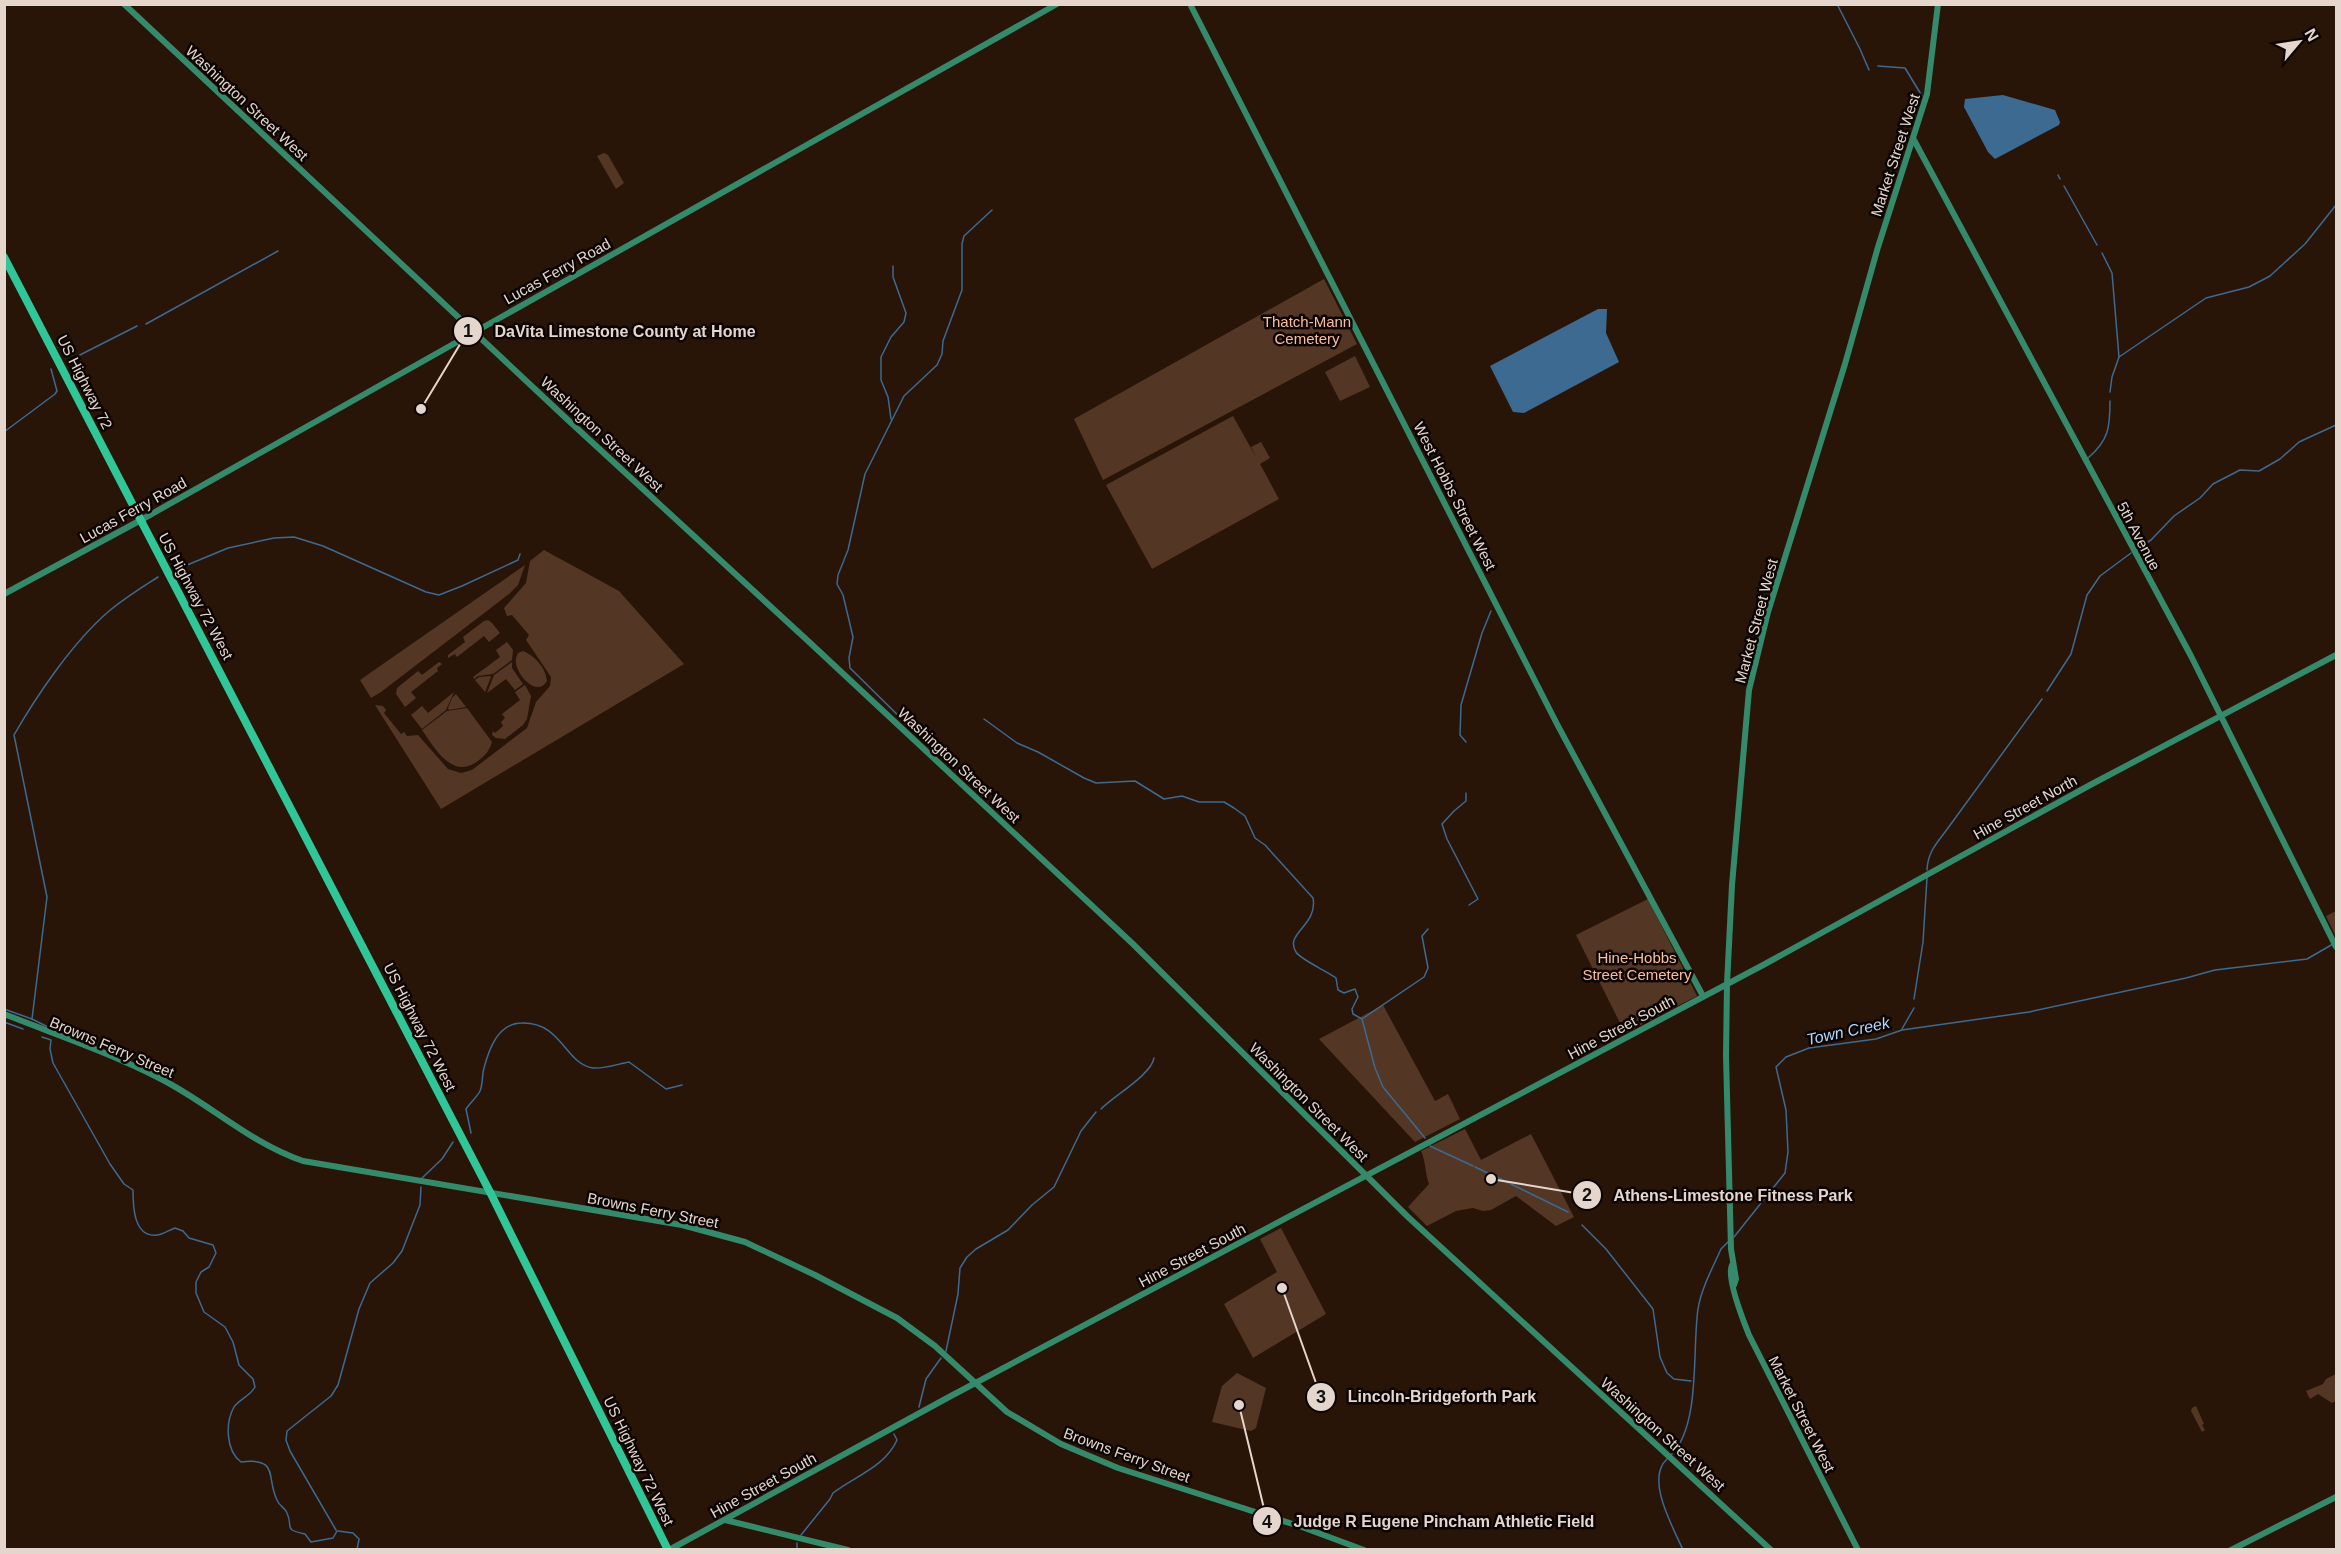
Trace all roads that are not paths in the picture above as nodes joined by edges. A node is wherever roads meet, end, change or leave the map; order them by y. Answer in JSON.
{"nodes":[{"id":1,"x":124,"y":4,"type":"edge"},
{"id":2,"x":1057,"y":4,"type":"edge"},
{"id":3,"x":1190,"y":4,"type":"edge"},
{"id":4,"x":1938,"y":4,"type":"edge"},
{"id":5,"x":1914,"y":140,"type":"junction"},
{"id":6,"x":4,"y":257,"type":"edge"},
{"id":7,"x":474,"y":331,"type":"junction"},
{"id":8,"x":141,"y":520,"type":"junction"},
{"id":9,"x":4,"y":594,"type":"edge"},
{"id":10,"x":2337,"y":655,"type":"edge"},
{"id":11,"x":2221,"y":717,"type":"junction"},
{"id":12,"x":2337,"y":947,"type":"edge"},
{"id":13,"x":1727,"y":984,"type":"junction"},
{"id":14,"x":1703,"y":996,"type":"junction"},
{"id":15,"x":4,"y":1014,"type":"edge"},
{"id":16,"x":1366,"y":1176,"type":"junction"},
{"id":17,"x":491,"y":1194,"type":"junction"},
{"id":18,"x":976,"y":1383,"type":"junction"},
{"id":19,"x":2337,"y":1497,"type":"edge"},
{"id":20,"x":724,"y":1520,"type":"junction"},
{"id":21,"x":668,"y":1550,"type":"edge"},
{"id":22,"x":848,"y":1550,"type":"edge"},
{"id":23,"x":1364,"y":1550,"type":"edge"},
{"id":24,"x":1771,"y":1550,"type":"edge"},
{"id":25,"x":1858,"y":1550,"type":"edge"},
{"id":26,"x":2231,"y":1550,"type":"edge"}],
"edges":[{"from":1,"to":7,"type":"street","name":"Washington Street West"},
{"from":2,"to":7,"type":"street","name":"Lucas Ferry Road"},
{"from":3,"to":14,"type":"street","name":"West Hobbs Street West"},
{"from":4,"to":5,"type":"street","name":"Market Street West"},
{"from":5,"to":11,"type":"street","name":"5th Avenue"},
{"from":5,"to":13,"type":"street","name":"Market Street West"},
{"from":6,"to":8,"type":"highway","name":"US Highway 72"},
{"from":7,"to":8,"type":"street","name":"Lucas Ferry Road"},
{"from":7,"to":16,"type":"street","name":"Washington Street West"},
{"from":8,"to":9,"type":"street","name":"Lucas Ferry Road"},
{"from":8,"to":17,"type":"highway","name":"US Highway 72 West"},
{"from":10,"to":11,"type":"street","name":"Hine Street North"},
{"from":11,"to":12,"type":"street","name":"5th Avenue"},
{"from":11,"to":13,"type":"street","name":"Hine Street North"},
{"from":13,"to":14,"type":"street","name":"Hine Street South"},
{"from":13,"to":25,"type":"street","name":"Market Street West"},
{"from":14,"to":16,"type":"street","name":"Hine Street South"},
{"from":15,"to":17,"type":"street","name":"Browns Ferry Street"},
{"from":16,"to":18,"type":"street","name":"Hine Street South"},
{"from":16,"to":24,"type":"street","name":"Washington Street West"},
{"from":17,"to":18,"type":"street","name":"Browns Ferry Street"},
{"from":17,"to":21,"type":"highway","name":"US Highway 72 West"},
{"from":18,"to":20,"type":"street","name":"Hine Street South"},
{"from":18,"to":23,"type":"street","name":"Browns Ferry Street"},
{"from":19,"to":26,"type":"street"},
{"from":20,"to":21,"type":"street","name":"Hine Street South"},
{"from":20,"to":22,"type":"street"}]}
